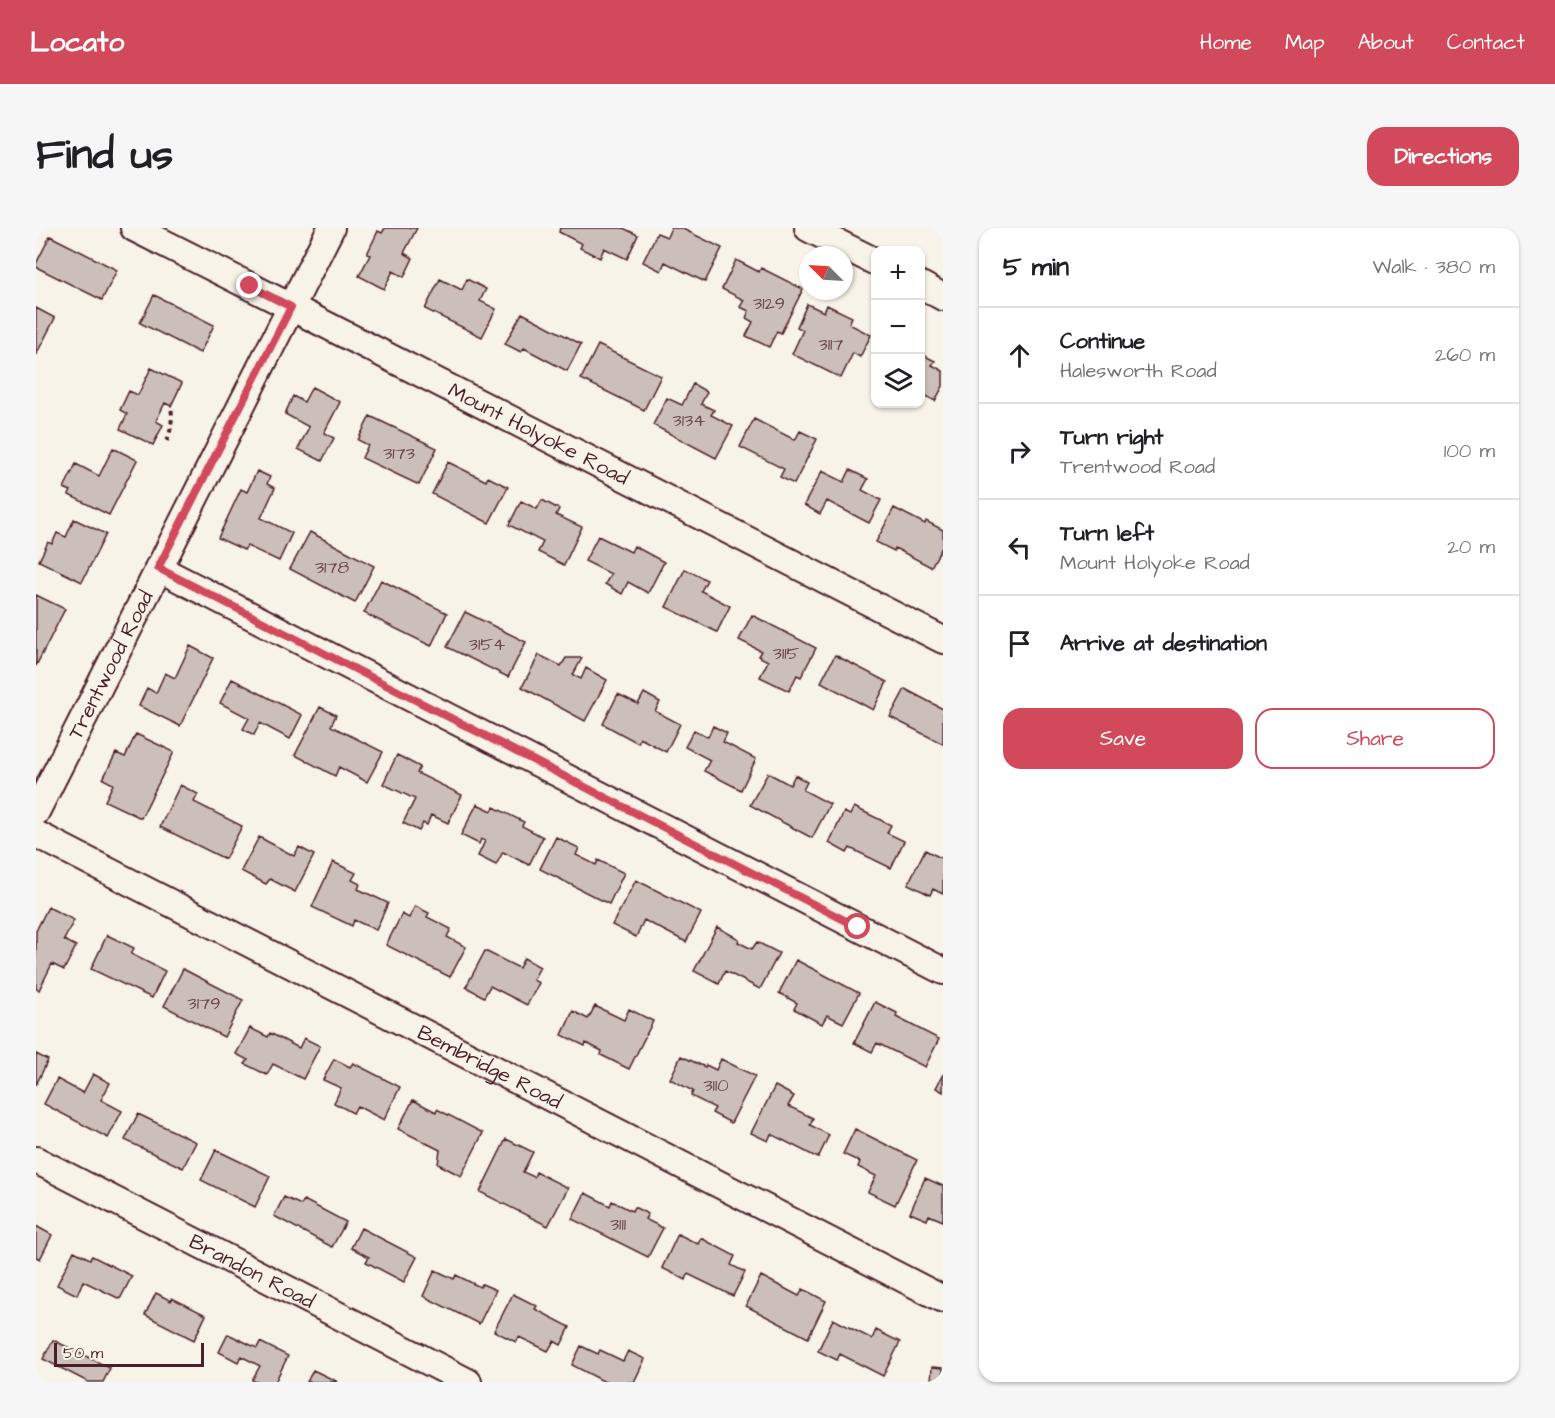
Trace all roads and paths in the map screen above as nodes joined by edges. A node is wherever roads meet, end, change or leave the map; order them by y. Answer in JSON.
{"nodes":[{"id":1,"x":134,"y":228,"type":"edge"},
{"id":2,"x":331,"y":228,"type":"edge"},
{"id":3,"x":808,"y":228,"type":"edge"},
{"id":4,"x":871,"y":260,"type":"edge"},
{"id":5,"x":925,"y":287,"type":"edge"},
{"id":6,"x":943,"y":297,"type":"edge"},
{"id":7,"x":291,"y":307,"type":"junction"},
{"id":8,"x":171,"y":406,"type":"dead end"},
{"id":9,"x":167,"y":441,"type":"dead end"},
{"id":10,"x":158,"y":568,"type":"junction"},
{"id":11,"x":943,"y":640,"type":"edge"},
{"id":12,"x":36,"y":812,"type":"edge"},
{"id":13,"x":36,"y":834,"type":"edge"},
{"id":14,"x":943,"y":971,"type":"edge"},
{"id":15,"x":36,"y":1160,"type":"edge"},
{"id":16,"x":943,"y":1299,"type":"edge"},
{"id":17,"x":468,"y":1382,"type":"edge"}],
"edges":[{"from":1,"to":7,"type":"street","name":"Mount Holyoke Road"},
{"from":2,"to":7,"type":"street","name":"Trentwood Road"},
{"from":3,"to":4,"type":"street"},
{"from":5,"to":6,"type":"street"},
{"from":7,"to":10,"type":"street","name":"Trentwood Road"},
{"from":7,"to":11,"type":"street","name":"Mount Holyoke Road"},
{"from":8,"to":9,"type":"path"},
{"from":10,"to":12,"type":"street","name":"Trentwood Road"},
{"from":10,"to":14,"type":"street"},
{"from":13,"to":16,"type":"street","name":"Bembridge Road"},
{"from":15,"to":17,"type":"street","name":"Brandon Road"}]}
